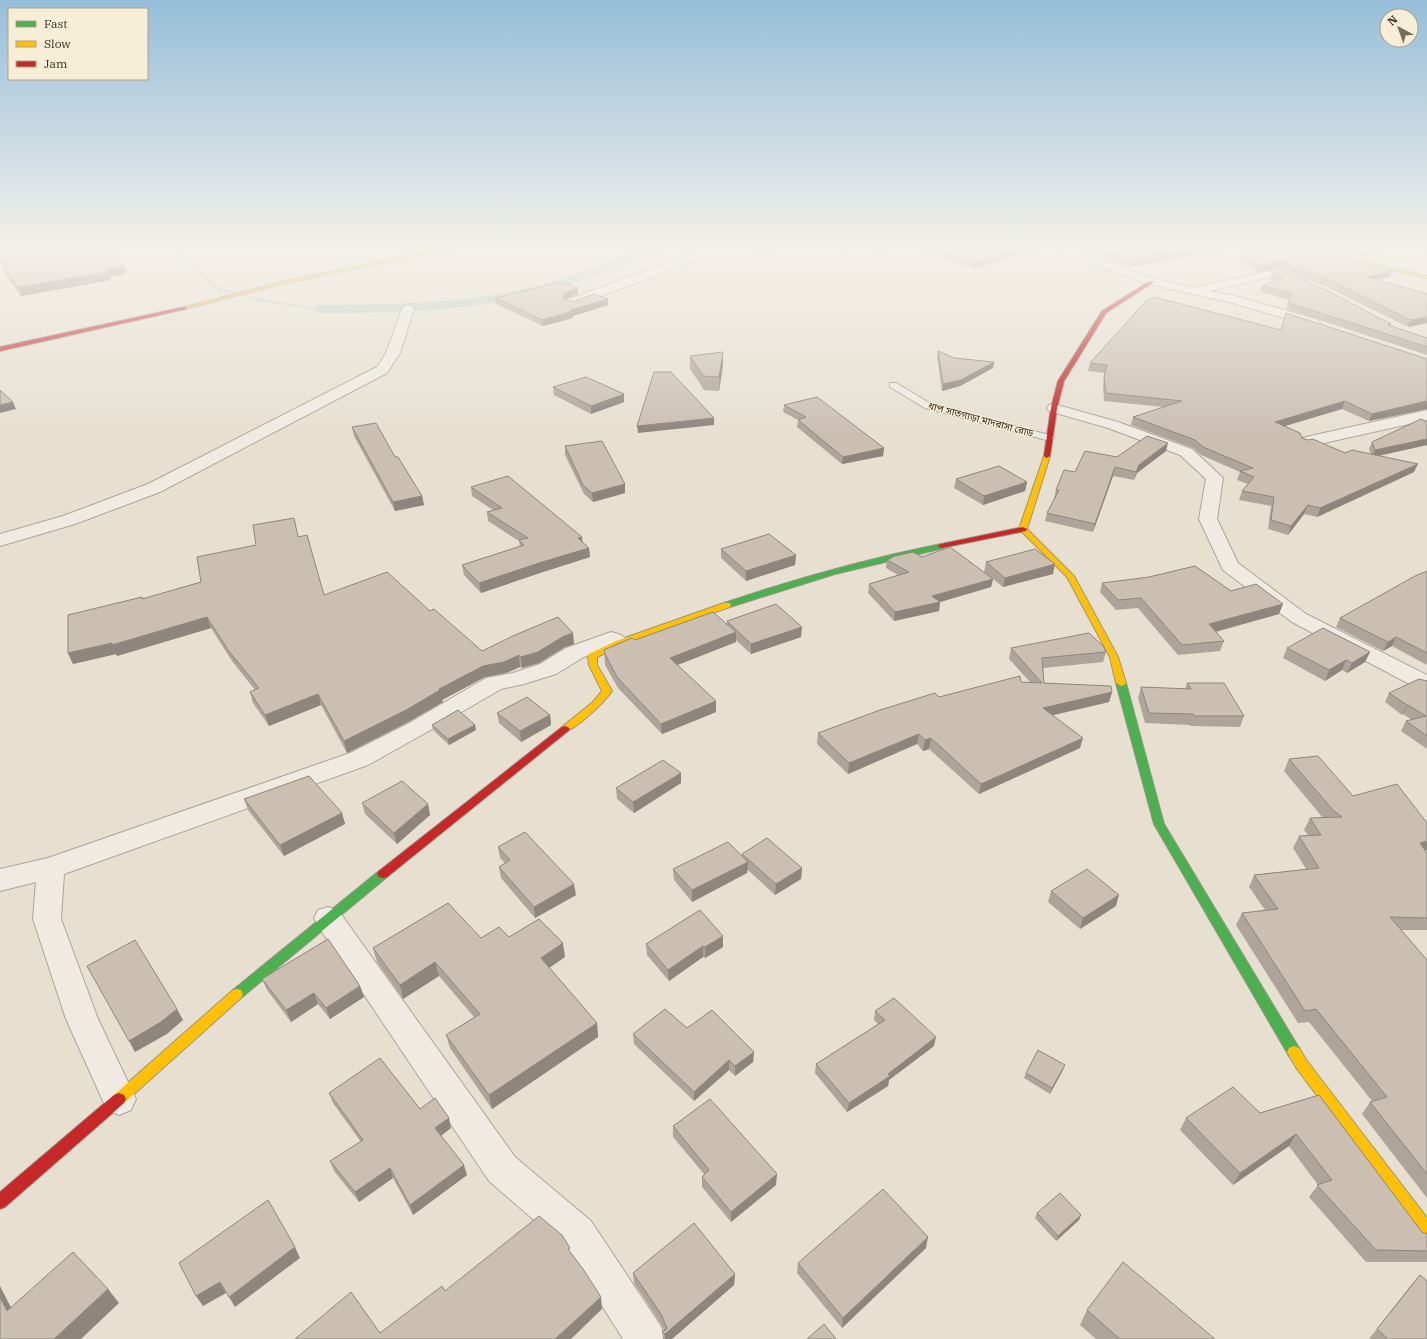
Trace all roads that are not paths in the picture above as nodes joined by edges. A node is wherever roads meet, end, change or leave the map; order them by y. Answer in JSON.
{"nodes":[{"id":1,"x":184,"y":308,"type":"edge"},
{"id":2,"x":1110,"y":308,"type":"edge"},
{"id":3,"x":1263,"y":308,"type":"edge"},
{"id":4,"x":408,"y":309,"type":"dead end"},
{"id":5,"x":1323,"y":327,"type":"edge"},
{"id":6,"x":0,"y":349,"type":"edge"},
{"id":7,"x":893,"y":385,"type":"dead end"},
{"id":8,"x":1054,"y":408,"type":"junction"},
{"id":9,"x":1427,"y":415,"type":"edge"},
{"id":10,"x":1050,"y":438,"type":"junction"},
{"id":11,"x":1306,"y":442,"type":"edge"},
{"id":12,"x":1023,"y":529,"type":"junction"},
{"id":13,"x":0,"y":540,"type":"edge"},
{"id":14,"x":619,"y":643,"type":"junction"},
{"id":15,"x":1427,"y":684,"type":"edge"},
{"id":16,"x":51,"y":868,"type":"junction"},
{"id":17,"x":0,"y":880,"type":"edge"},
{"id":18,"x":328,"y":918,"type":"junction"},
{"id":19,"x":119,"y":1099,"type":"junction"},
{"id":20,"x":0,"y":1202,"type":"edge"},
{"id":21,"x":1427,"y":1230,"type":"edge"},
{"id":22,"x":646,"y":1339,"type":"edge"}],
"edges":[{"from":1,"to":6,"type":"main road"},
{"from":2,"to":8,"type":"main road"},
{"from":3,"to":5,"type":"street"},
{"from":4,"to":13,"type":"street"},
{"from":7,"to":10,"type":"lane","name":"ধাপ সাতগাড়া মাদরাসা রোড"},
{"from":8,"to":10,"type":"main road"},
{"from":8,"to":15,"type":"street"},
{"from":9,"to":11,"type":"street"},
{"from":10,"to":12,"type":"main road"},
{"from":12,"to":14,"type":"main road"},
{"from":12,"to":21,"type":"main road"},
{"from":14,"to":16,"type":"street"},
{"from":14,"to":18,"type":"main road"},
{"from":16,"to":17,"type":"street"},
{"from":16,"to":19,"type":"street"},
{"from":18,"to":19,"type":"main road"},
{"from":18,"to":22,"type":"street"},
{"from":19,"to":20,"type":"main road"}]}
